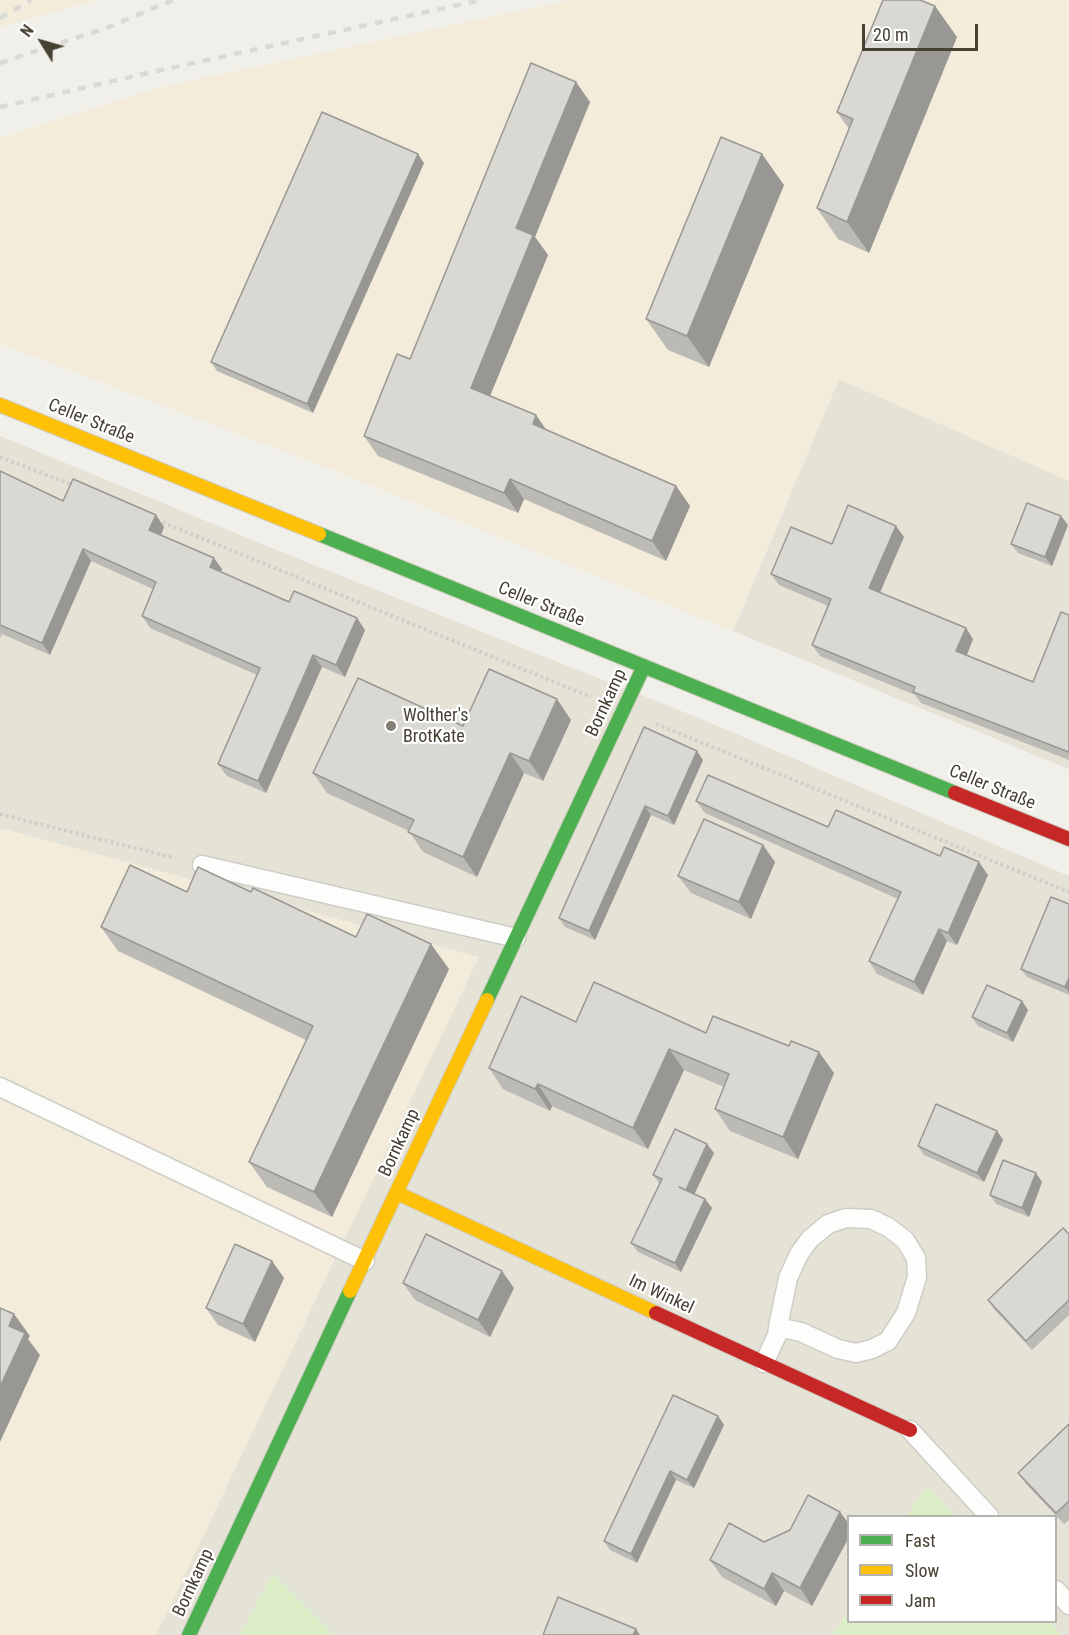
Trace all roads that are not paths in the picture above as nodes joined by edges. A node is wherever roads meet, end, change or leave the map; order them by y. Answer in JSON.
{"nodes":[{"id":1,"x":0,"y":405,"type":"edge"},
{"id":2,"x":644,"y":666,"type":"junction"},
{"id":3,"x":1069,"y":839,"type":"edge"},
{"id":4,"x":202,"y":865,"type":"road end"},
{"id":5,"x":516,"y":938,"type":"junction"},
{"id":6,"x":0,"y":1087,"type":"edge"},
{"id":7,"x":397,"y":1193,"type":"junction"},
{"id":8,"x":364,"y":1262,"type":"junction"},
{"id":9,"x":778,"y":1327,"type":"junction"},
{"id":10,"x":764,"y":1363,"type":"junction"},
{"id":11,"x":910,"y":1430,"type":"joint"},
{"id":12,"x":988,"y":1515,"type":"edge"},
{"id":13,"x":1057,"y":1591,"type":"edge"},
{"id":14,"x":1069,"y":1605,"type":"edge"},
{"id":15,"x":189,"y":1635,"type":"edge"}],
"edges":[{"from":1,"to":2,"type":"street","name":"Celler Straße"},
{"from":2,"to":3,"type":"street","name":"Celler Straße"},
{"from":2,"to":5,"type":"street","name":"Bornkamp"},
{"from":4,"to":5,"type":"lane"},
{"from":5,"to":7,"type":"street","name":"Bornkamp"},
{"from":6,"to":8,"type":"lane"},
{"from":7,"to":8,"type":"street","name":"Bornkamp"},
{"from":7,"to":10,"type":"street","name":"Im Winkel"},
{"from":8,"to":15,"type":"street","name":"Bornkamp"},
{"from":9,"to":9,"type":"lane"},
{"from":9,"to":10,"type":"lane"},
{"from":10,"to":11,"type":"street","name":"Im Winkel"},
{"from":11,"to":12,"type":"lane"},
{"from":13,"to":14,"type":"lane"}]}
